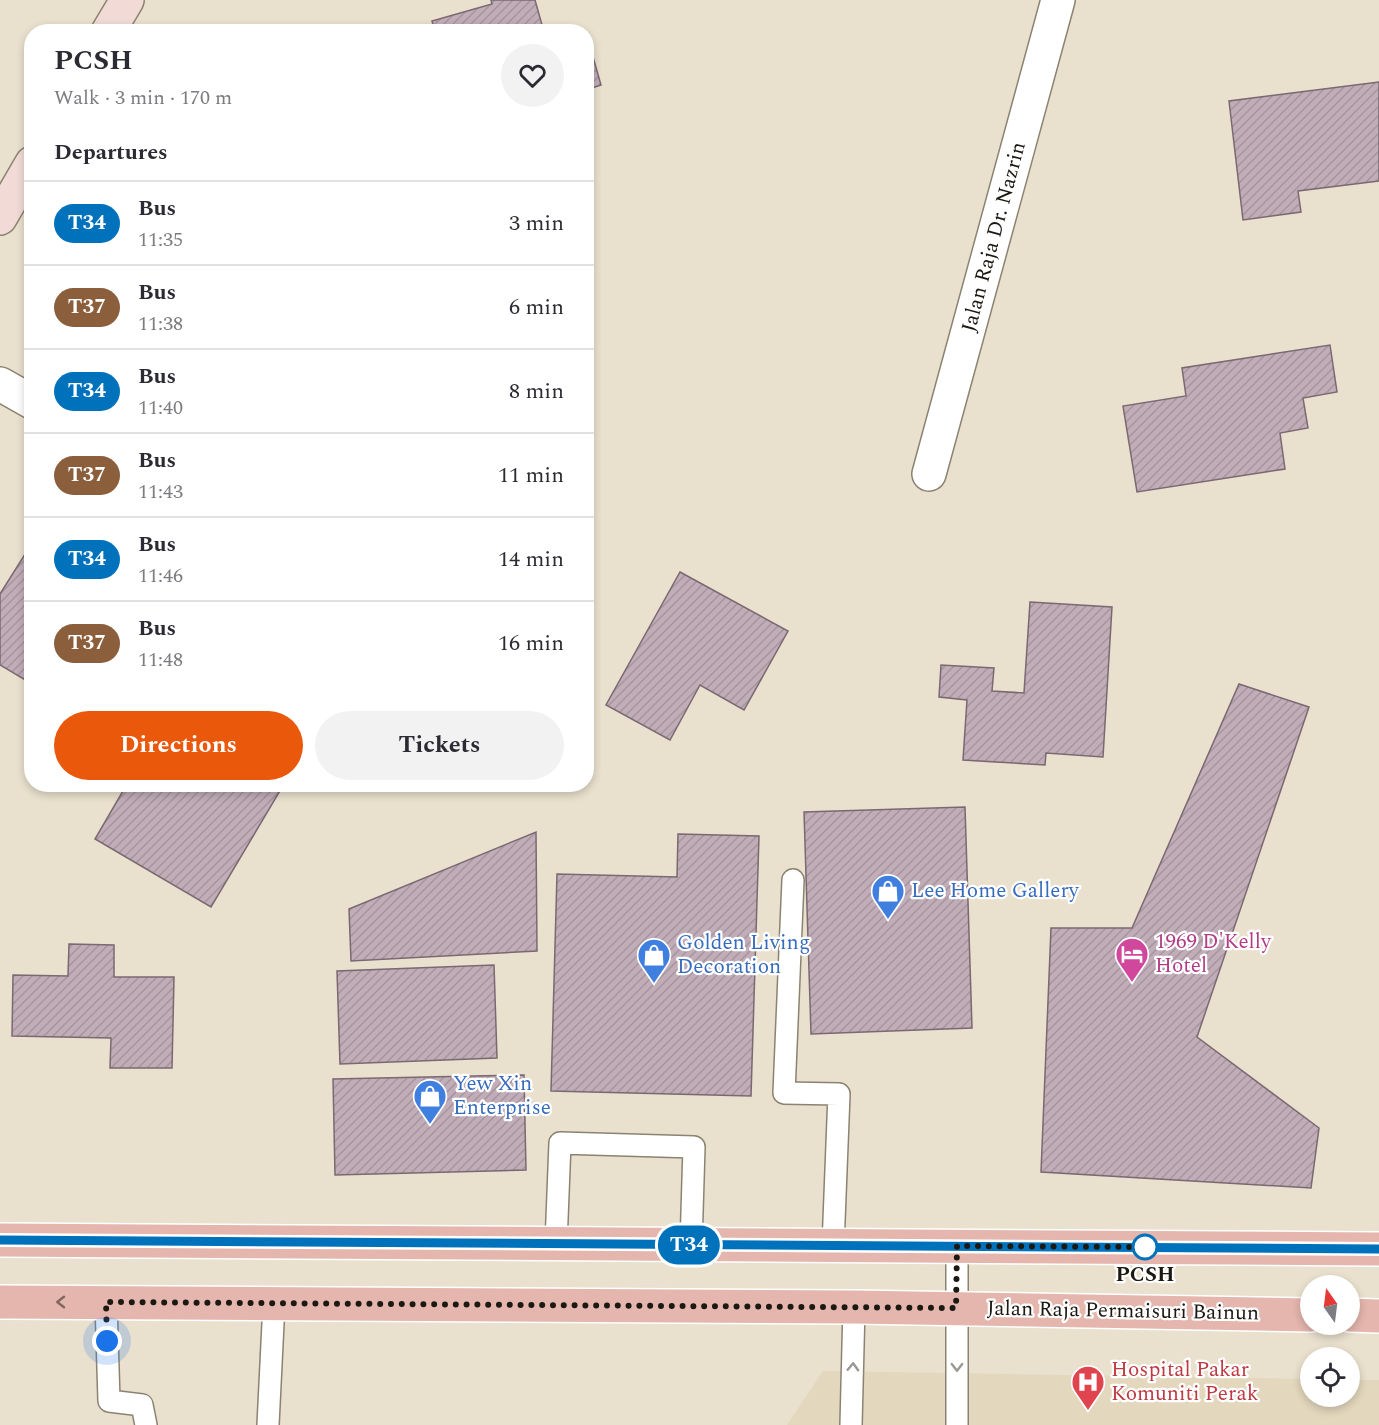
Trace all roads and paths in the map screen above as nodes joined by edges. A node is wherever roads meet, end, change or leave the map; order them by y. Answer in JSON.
{"nodes":[{"id":1,"x":127,"y":0,"type":"edge"},
{"id":2,"x":1058,"y":0,"type":"edge"},
{"id":3,"x":113,"y":24,"type":"edge"},
{"id":4,"x":24,"y":177,"type":"edge"},
{"id":5,"x":0,"y":218,"type":"edge"},
{"id":6,"x":0,"y":384,"type":"edge"},
{"id":7,"x":24,"y":398,"type":"edge"},
{"id":8,"x":929,"y":474,"type":"dead end"},
{"id":9,"x":793,"y":880,"type":"dead end"},
{"id":10,"x":0,"y":1240,"type":"edge"},
{"id":11,"x":556,"y":1244,"type":"junction"},
{"id":12,"x":691,"y":1245,"type":"junction"},
{"id":13,"x":833,"y":1246,"type":"junction"},
{"id":14,"x":957,"y":1246,"type":"junction"},
{"id":15,"x":1379,"y":1249,"type":"edge"},
{"id":16,"x":0,"y":1302,"type":"edge"},
{"id":17,"x":106,"y":1302,"type":"junction"},
{"id":18,"x":274,"y":1303,"type":"junction"},
{"id":19,"x":854,"y":1307,"type":"junction"},
{"id":20,"x":956,"y":1308,"type":"junction"},
{"id":21,"x":1300,"y":1315,"type":"edge"},
{"id":22,"x":1360,"y":1315,"type":"edge"},
{"id":23,"x":1379,"y":1316,"type":"edge"},
{"id":24,"x":146,"y":1425,"type":"edge"},
{"id":25,"x":268,"y":1425,"type":"edge"},
{"id":26,"x":851,"y":1425,"type":"edge"},
{"id":27,"x":957,"y":1425,"type":"edge"}],
"edges":[{"from":1,"to":3,"type":"street"},
{"from":2,"to":8,"type":"street","name":"Jalan Raja Dr. Nazrin"},
{"from":4,"to":5,"type":"street"},
{"from":6,"to":7,"type":"street"},
{"from":9,"to":13,"type":"lane"},
{"from":10,"to":11,"type":"main road"},
{"from":11,"to":12,"type":"main road"},
{"from":11,"to":12,"type":"lane"},
{"from":12,"to":13,"type":"main road"},
{"from":13,"to":14,"type":"main road"},
{"from":14,"to":15,"type":"main road"},
{"from":14,"to":20,"type":"lane"},
{"from":17,"to":16,"type":"main road","name":"Jalan Raja Permaisuri Bainun","one_way":true},
{"from":17,"to":18,"type":"main road","name":"Jalan Raja Permaisuri Bainun"},
{"from":17,"to":24,"type":"lane"},
{"from":18,"to":19,"type":"main road","name":"Jalan Raja Permaisuri Bainun"},
{"from":18,"to":25,"type":"lane"},
{"from":19,"to":20,"type":"main road","name":"Jalan Raja Permaisuri Bainun"},
{"from":26,"to":19,"type":"lane","one_way":true},
{"from":20,"to":21,"type":"main road","name":"Jalan Raja Permaisuri Bainun"},
{"from":20,"to":27,"type":"lane","one_way":true},
{"from":22,"to":23,"type":"main road"}]}
